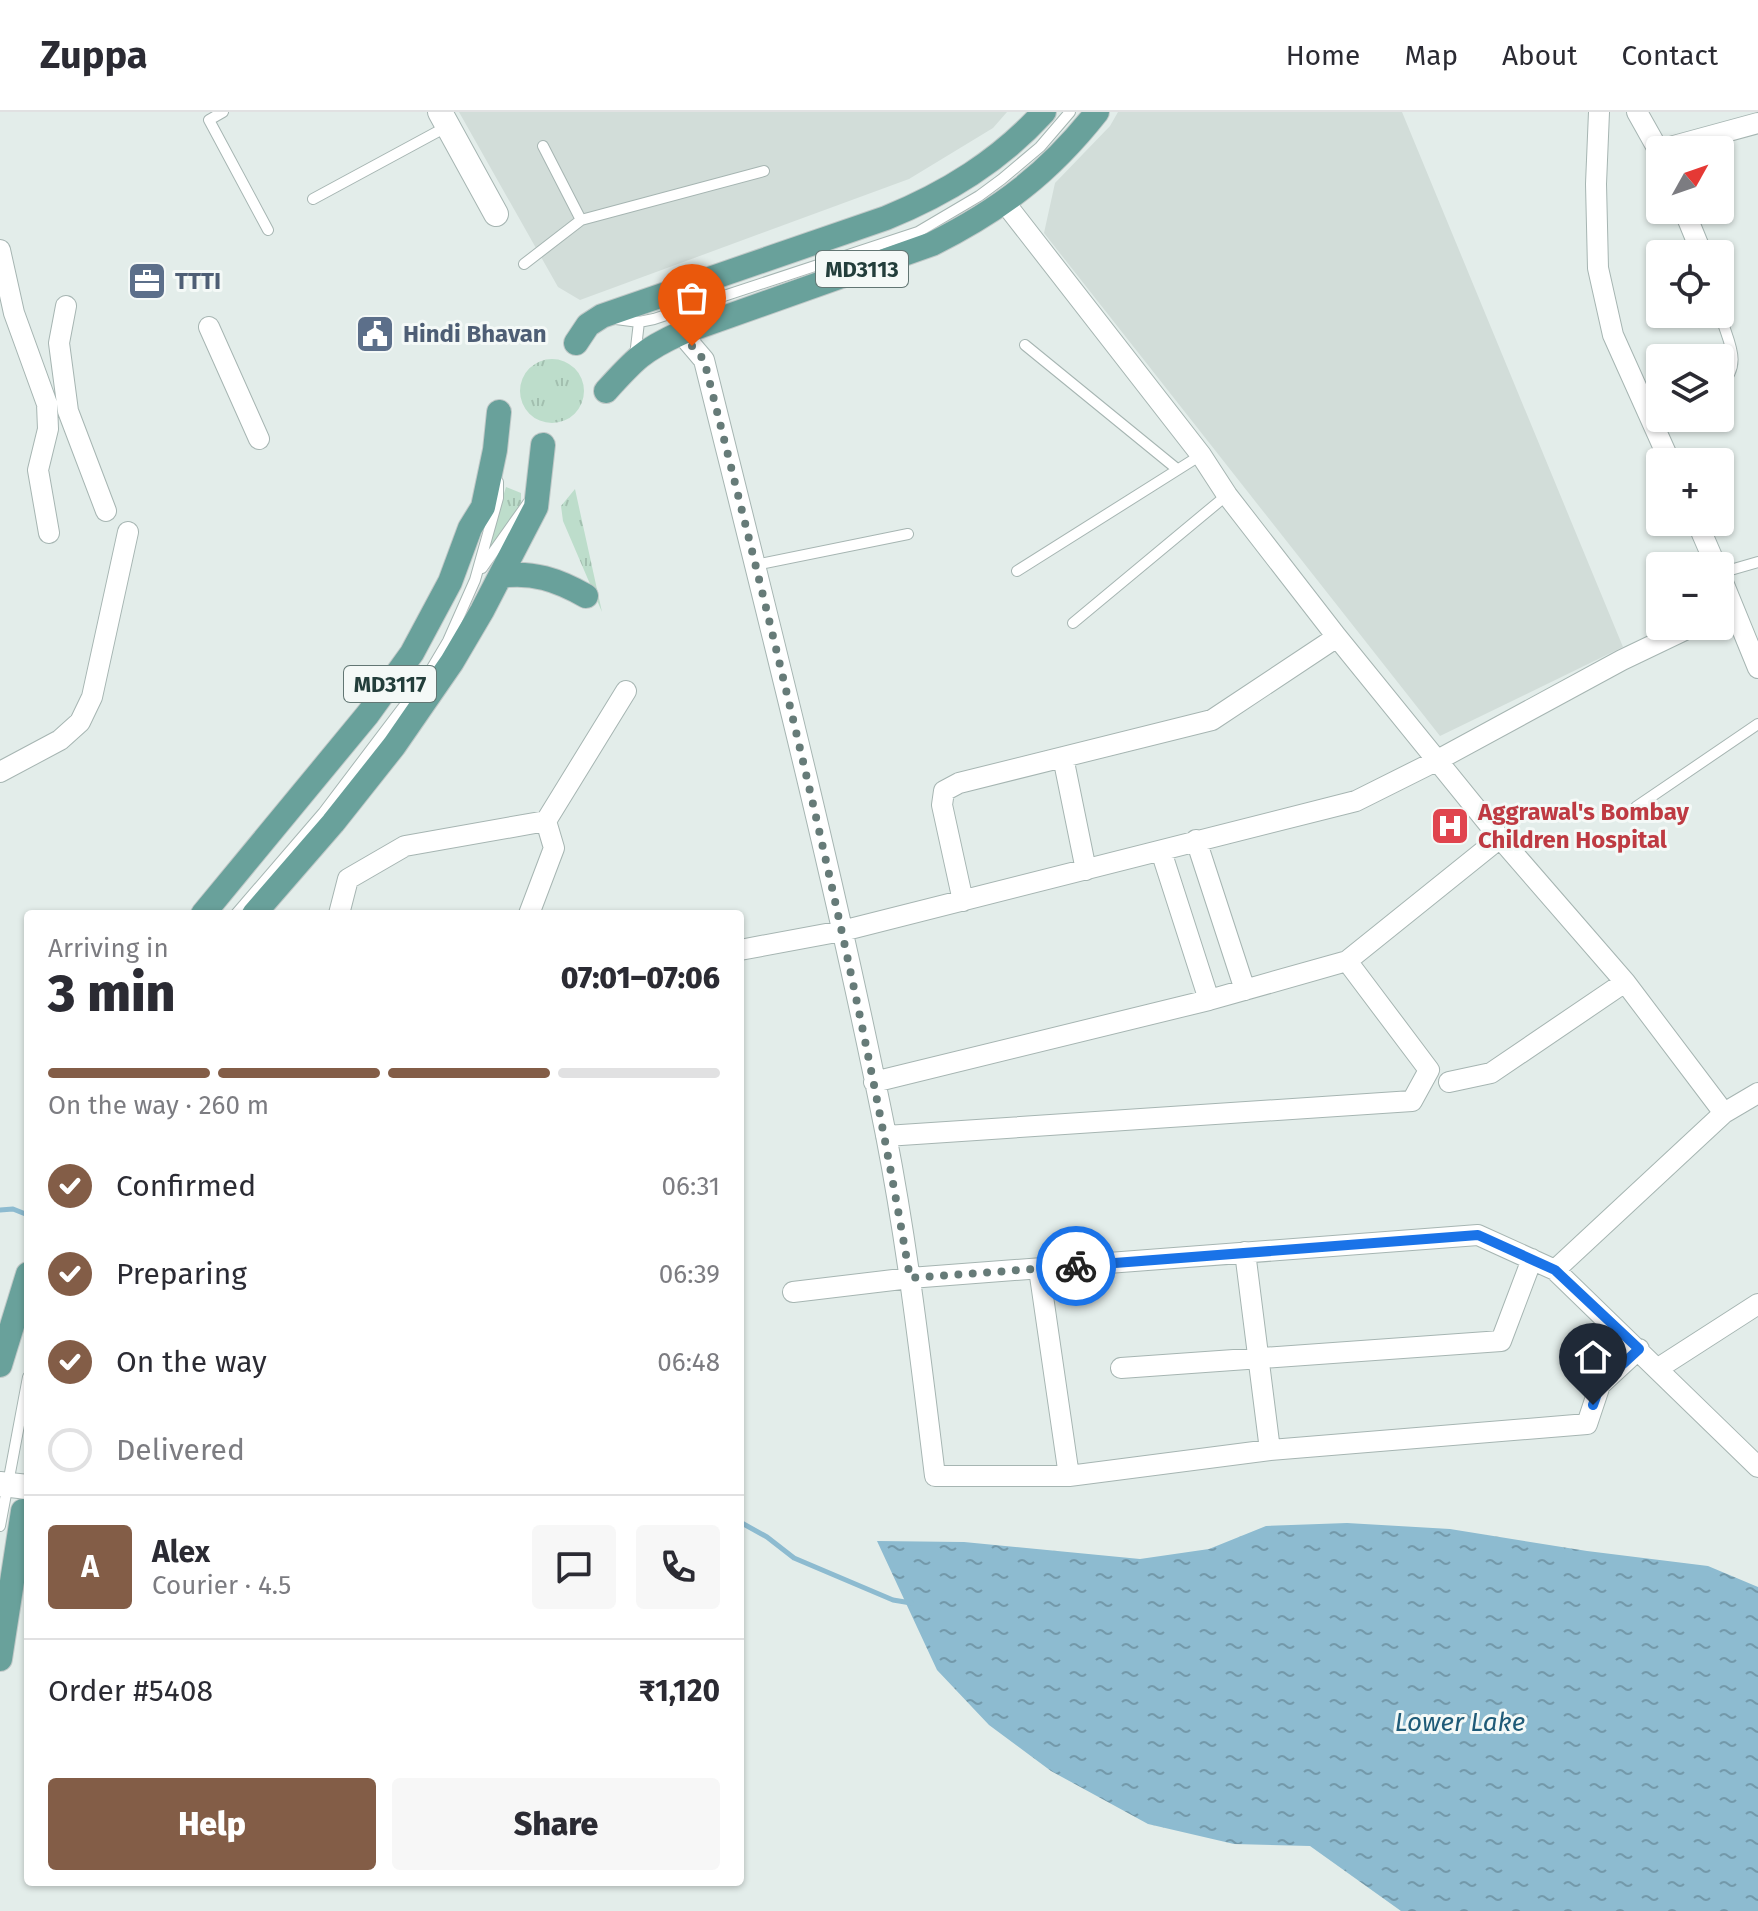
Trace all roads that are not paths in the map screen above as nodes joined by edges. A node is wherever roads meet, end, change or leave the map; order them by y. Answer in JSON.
{"nodes":[{"id":1,"x":223,"y":112,"type":"edge"},
{"id":2,"x":1044,"y":112,"type":"edge"},
{"id":3,"x":1070,"y":112,"type":"edge"},
{"id":4,"x":1097,"y":112,"type":"edge"},
{"id":5,"x":1599,"y":112,"type":"edge"},
{"id":6,"x":1637,"y":112,"type":"edge"},
{"id":7,"x":444,"y":119,"type":"edge"},
{"id":8,"x":1758,"y":123,"type":"edge"},
{"id":9,"x":1650,"y":136,"type":"edge"},
{"id":10,"x":1714,"y":136,"type":"edge"},
{"id":11,"x":543,"y":146,"type":"dead end"},
{"id":12,"x":764,"y":171,"type":"dead end"},
{"id":13,"x":313,"y":199,"type":"dead end"},
{"id":14,"x":1005,"y":203,"type":"junction"},
{"id":15,"x":496,"y":214,"type":"dead end"},
{"id":16,"x":581,"y":220,"type":"junction"},
{"id":17,"x":268,"y":230,"type":"dead end"},
{"id":18,"x":0,"y":250,"type":"edge"},
{"id":19,"x":524,"y":264,"type":"dead end"},
{"id":20,"x":2,"y":272,"type":"edge"},
{"id":21,"x":66,"y":306,"type":"dead end"},
{"id":22,"x":602,"y":316,"type":"junction"},
{"id":23,"x":639,"y":322,"type":"junction"},
{"id":24,"x":209,"y":327,"type":"dead end"},
{"id":25,"x":681,"y":333,"type":"junction"},
{"id":26,"x":576,"y":343,"type":"dead end"},
{"id":27,"x":1025,"y":345,"type":"dead end"},
{"id":28,"x":634,"y":359,"type":"junction"},
{"id":29,"x":606,"y":391,"type":"dead end"},
{"id":30,"x":1646,"y":399,"type":"edge"},
{"id":31,"x":499,"y":412,"type":"dead end"},
{"id":32,"x":259,"y":439,"type":"dead end"},
{"id":33,"x":543,"y":445,"type":"dead end"},
{"id":34,"x":495,"y":450,"type":"junction"},
{"id":35,"x":1201,"y":455,"type":"junction"},
{"id":36,"x":1177,"y":469,"type":"junction"},
{"id":37,"x":540,"y":492,"type":"junction"},
{"id":38,"x":1227,"y":495,"type":"junction"},
{"id":39,"x":106,"y":511,"type":"dead end"},
{"id":40,"x":128,"y":532,"type":"dead end"},
{"id":41,"x":49,"y":533,"type":"dead end"},
{"id":42,"x":908,"y":534,"type":"dead end"},
{"id":43,"x":1758,"y":562,"type":"edge"},
{"id":44,"x":755,"y":565,"type":"junction"},
{"id":45,"x":1734,"y":570,"type":"edge"},
{"id":46,"x":1017,"y":571,"type":"dead end"},
{"id":47,"x":500,"y":576,"type":"junction"},
{"id":48,"x":475,"y":580,"type":"junction"},
{"id":49,"x":586,"y":596,"type":"dead end"},
{"id":50,"x":1073,"y":623,"type":"dead end"},
{"id":51,"x":1734,"y":624,"type":"edge"},
{"id":52,"x":1337,"y":637,"type":"junction"},
{"id":53,"x":1664,"y":640,"type":"edge"},
{"id":54,"x":1758,"y":668,"type":"edge"},
{"id":55,"x":626,"y":691,"type":"dead end"},
{"id":56,"x":1758,"y":724,"type":"edge"},
{"id":57,"x":1063,"y":757,"type":"junction"},
{"id":58,"x":1436,"y":761,"type":"junction"},
{"id":59,"x":0,"y":772,"type":"edge"},
{"id":60,"x":1636,"y":807,"type":"dead end"},
{"id":61,"x":546,"y":821,"type":"junction"},
{"id":62,"x":1500,"y":838,"type":"junction"},
{"id":63,"x":1196,"y":840,"type":"junction"},
{"id":64,"x":1161,"y":851,"type":"junction"},
{"id":65,"x":1086,"y":870,"type":"junction"},
{"id":66,"x":963,"y":901,"type":"junction"},
{"id":67,"x":206,"y":910,"type":"edge"},
{"id":68,"x":239,"y":910,"type":"edge"},
{"id":69,"x":257,"y":910,"type":"edge"},
{"id":70,"x":340,"y":910,"type":"edge"},
{"id":71,"x":531,"y":910,"type":"edge"},
{"id":72,"x":842,"y":931,"type":"junction"},
{"id":73,"x":744,"y":949,"type":"edge"},
{"id":74,"x":1347,"y":961,"type":"junction"},
{"id":75,"x":1625,"y":982,"type":"junction"},
{"id":76,"x":1245,"y":990,"type":"junction"},
{"id":77,"x":1209,"y":1000,"type":"junction"},
{"id":78,"x":874,"y":1082,"type":"junction"},
{"id":79,"x":1449,"y":1082,"type":"dead end"},
{"id":80,"x":1758,"y":1093,"type":"edge"},
{"id":81,"x":1724,"y":1113,"type":"junction"},
{"id":82,"x":886,"y":1136,"type":"junction"},
{"id":83,"x":1245,"y":1252,"type":"junction"},
{"id":84,"x":1532,"y":1259,"type":"junction"},
{"id":85,"x":1039,"y":1269,"type":"junction"},
{"id":86,"x":1555,"y":1270,"type":"junction"},
{"id":87,"x":910,"y":1278,"type":"junction"},
{"id":88,"x":24,"y":1286,"type":"edge"},
{"id":89,"x":793,"y":1292,"type":"dead end"},
{"id":90,"x":1758,"y":1304,"type":"edge"},
{"id":91,"x":1639,"y":1349,"type":"junction"},
{"id":92,"x":1258,"y":1357,"type":"junction"},
{"id":93,"x":0,"y":1365,"type":"edge"},
{"id":94,"x":1121,"y":1368,"type":"dead end"},
{"id":95,"x":1657,"y":1369,"type":"junction"},
{"id":96,"x":24,"y":1402,"type":"edge"},
{"id":97,"x":1270,"y":1450,"type":"junction"},
{"id":98,"x":1758,"y":1467,"type":"edge"},
{"id":99,"x":1069,"y":1476,"type":"junction"},
{"id":100,"x":11,"y":1485,"type":"edge"},
{"id":101,"x":24,"y":1523,"type":"edge"},
{"id":102,"x":0,"y":1526,"type":"edge"},
{"id":103,"x":0,"y":1659,"type":"edge"}],
"edges":[{"from":1,"to":17,"type":"lane"},
{"from":2,"to":22,"type":"main road","number":"MD3113"},
{"from":3,"to":23,"type":"lane"},
{"from":4,"to":14,"type":"main road","number":"MD3113"},
{"from":5,"to":30,"type":"street"},
{"from":6,"to":9,"type":"street"},
{"from":7,"to":13,"type":"lane"},
{"from":7,"to":15,"type":"street"},
{"from":8,"to":10,"type":"street"},
{"from":11,"to":16,"type":"lane"},
{"from":12,"to":16,"type":"lane"},
{"from":14,"to":25,"type":"main road","number":"MD3113"},
{"from":14,"to":35,"type":"street"},
{"from":16,"to":19,"type":"lane"},
{"from":18,"to":20,"type":"street"},
{"from":20,"to":41,"type":"street"},
{"from":21,"to":39,"type":"street"},
{"from":22,"to":23,"type":"lane"},
{"from":22,"to":26,"type":"main road","number":"MD3113"},
{"from":23,"to":28,"type":"lane"},
{"from":24,"to":32,"type":"street"},
{"from":25,"to":28,"type":"main road","number":"MD3113"},
{"from":25,"to":44,"type":"street"},
{"from":27,"to":36,"type":"lane"},
{"from":28,"to":29,"type":"main road","number":"MD3113"},
{"from":31,"to":34,"type":"main road","number":"MD3117"},
{"from":33,"to":37,"type":"main road","number":"MD3117"},
{"from":34,"to":48,"type":"lane"},
{"from":34,"to":67,"type":"main road","number":"MD3117"},
{"from":35,"to":36,"type":"lane"},
{"from":35,"to":38,"type":"street"},
{"from":36,"to":46,"type":"lane"},
{"from":37,"to":47,"type":"main road","number":"MD3117"},
{"from":37,"to":48,"type":"lane"},
{"from":38,"to":50,"type":"lane"},
{"from":38,"to":52,"type":"street"},
{"from":40,"to":59,"type":"street"},
{"from":42,"to":44,"type":"lane"},
{"from":43,"to":45,"type":"lane"},
{"from":44,"to":72,"type":"street"},
{"from":47,"to":49,"type":"main road"},
{"from":47,"to":69,"type":"main road","number":"MD3117"},
{"from":48,"to":68,"type":"lane"},
{"from":51,"to":54,"type":"street"},
{"from":52,"to":57,"type":"street"},
{"from":52,"to":58,"type":"street"},
{"from":53,"to":58,"type":"street"},
{"from":55,"to":61,"type":"street"},
{"from":56,"to":60,"type":"lane"},
{"from":57,"to":65,"type":"street"},
{"from":57,"to":66,"type":"street"},
{"from":58,"to":62,"type":"street"},
{"from":58,"to":63,"type":"street"},
{"from":61,"to":70,"type":"street"},
{"from":61,"to":71,"type":"street"},
{"from":62,"to":74,"type":"street"},
{"from":62,"to":75,"type":"street"},
{"from":63,"to":64,"type":"street"},
{"from":63,"to":76,"type":"street"},
{"from":64,"to":65,"type":"street"},
{"from":64,"to":77,"type":"street"},
{"from":65,"to":66,"type":"street"},
{"from":66,"to":72,"type":"street"},
{"from":72,"to":73,"type":"street"},
{"from":72,"to":78,"type":"street"},
{"from":74,"to":76,"type":"street"},
{"from":74,"to":82,"type":"street"},
{"from":75,"to":79,"type":"street"},
{"from":75,"to":81,"type":"street"},
{"from":76,"to":77,"type":"street"},
{"from":77,"to":78,"type":"street"},
{"from":78,"to":82,"type":"street"},
{"from":80,"to":81,"type":"street"},
{"from":81,"to":86,"type":"street"},
{"from":82,"to":87,"type":"street"},
{"from":83,"to":84,"type":"street"},
{"from":83,"to":85,"type":"street"},
{"from":83,"to":92,"type":"street"},
{"from":84,"to":86,"type":"street"},
{"from":84,"to":92,"type":"street"},
{"from":85,"to":87,"type":"street"},
{"from":85,"to":99,"type":"street"},
{"from":86,"to":91,"type":"street"},
{"from":87,"to":89,"type":"street"},
{"from":87,"to":99,"type":"street"},
{"from":88,"to":93,"type":"main road"},
{"from":90,"to":95,"type":"street"},
{"from":91,"to":95,"type":"street"},
{"from":91,"to":97,"type":"street"},
{"from":92,"to":94,"type":"street"},
{"from":92,"to":97,"type":"street"},
{"from":95,"to":98,"type":"street"},
{"from":96,"to":100,"type":"lane"},
{"from":97,"to":99,"type":"street"},
{"from":100,"to":102,"type":"lane"},
{"from":101,"to":103,"type":"main road"}]}
